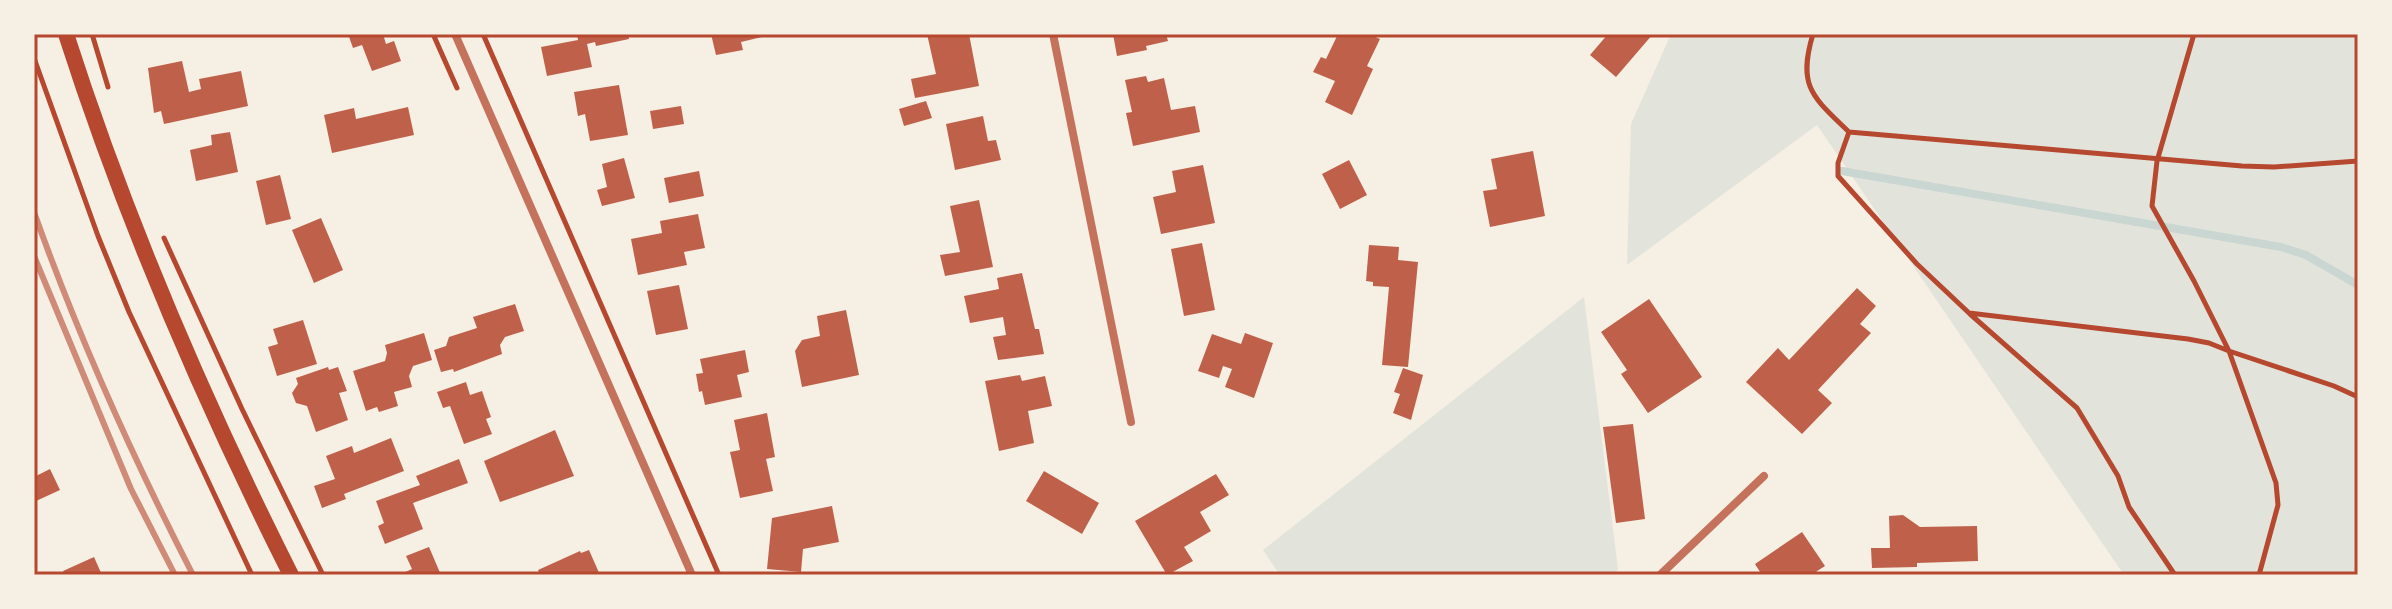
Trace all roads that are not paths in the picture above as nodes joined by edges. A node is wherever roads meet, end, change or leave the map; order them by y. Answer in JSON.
{"nodes":[{"id":1,"x":66,"y":34,"type":"edge"},
{"id":2,"x":455,"y":34,"type":"edge"},
{"id":3,"x":1053,"y":34,"type":"edge"},
{"id":4,"x":1131,"y":422,"type":"dead end"},
{"id":5,"x":1764,"y":476,"type":"dead end"},
{"id":6,"x":291,"y":575,"type":"edge"},
{"id":7,"x":692,"y":575,"type":"edge"},
{"id":8,"x":1660,"y":575,"type":"edge"}],
"edges":[{"from":1,"to":6,"type":"main road"},
{"from":2,"to":7,"type":"street"},
{"from":3,"to":4,"type":"street"},
{"from":5,"to":8,"type":"street"}]}
